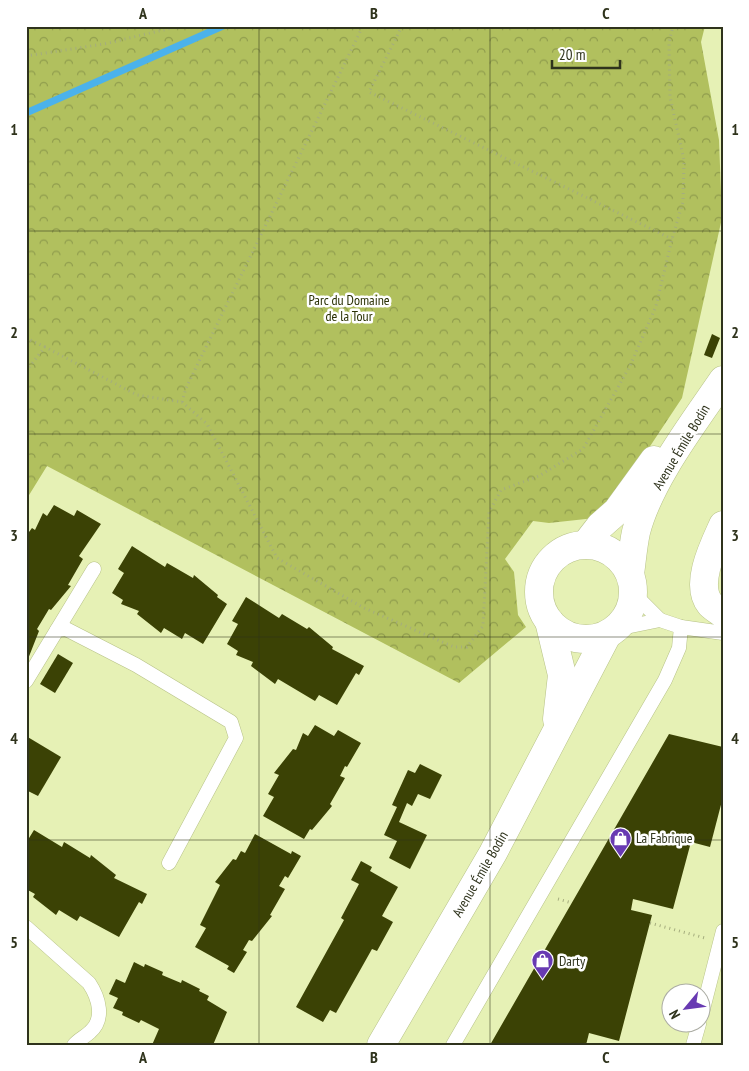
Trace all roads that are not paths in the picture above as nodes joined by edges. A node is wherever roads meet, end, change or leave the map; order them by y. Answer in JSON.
{"nodes":[{"id":1,"x":723,"y":380,"type":"edge"},
{"id":2,"x":723,"y":525,"type":"edge"},
{"id":3,"x":586,"y":544,"type":"junction"},
{"id":4,"x":94,"y":569,"type":"dead end"},
{"id":5,"x":632,"y":584,"type":"junction"},
{"id":6,"x":723,"y":614,"type":"edge"},
{"id":7,"x":660,"y":620,"type":"junction"},
{"id":8,"x":549,"y":621,"type":"junction"},
{"id":9,"x":680,"y":627,"type":"junction"},
{"id":10,"x":57,"y":630,"type":"junction"},
{"id":11,"x":611,"y":632,"type":"junction"},
{"id":12,"x":723,"y":633,"type":"edge"},
{"id":13,"x":26,"y":681,"type":"edge"},
{"id":14,"x":555,"y":735,"type":"junction"},
{"id":15,"x":169,"y":863,"type":"dead end"},
{"id":16,"x":26,"y":927,"type":"edge"},
{"id":17,"x":721,"y":936,"type":"edge"},
{"id":18,"x":709,"y":984,"type":"edge"},
{"id":19,"x":400,"y":1010,"type":"junction"},
{"id":20,"x":74,"y":1045,"type":"edge"},
{"id":21,"x":371,"y":1045,"type":"edge"},
{"id":22,"x":381,"y":1045,"type":"edge"},
{"id":23,"x":453,"y":1045,"type":"edge"}],
"edges":[{"from":1,"to":3,"type":"main road","name":"Avenue Émile Bodin"},
{"from":1,"to":5,"type":"main road","name":"Avenue Émile Bodin"},
{"from":2,"to":6,"type":"main road"},
{"from":3,"to":5,"type":"main road"},
{"from":3,"to":8,"type":"main road"},
{"from":4,"to":10,"type":"lane"},
{"from":5,"to":7,"type":"lane"},
{"from":5,"to":11,"type":"main road"},
{"from":7,"to":9,"type":"lane"},
{"from":7,"to":11,"type":"lane"},
{"from":8,"to":11,"type":"main road"},
{"from":8,"to":14,"type":"main road","name":"Avenue Émile Bodin"},
{"from":9,"to":12,"type":"lane"},
{"from":9,"to":23,"type":"lane"},
{"from":10,"to":13,"type":"lane"},
{"from":10,"to":15,"type":"lane"},
{"from":11,"to":14,"type":"main road","name":"Avenue Émile Bodin"},
{"from":14,"to":19,"type":"main road","name":"Avenue Émile Bodin"},
{"from":16,"to":20,"type":"lane"},
{"from":17,"to":18,"type":"lane"},
{"from":19,"to":21,"type":"main road","name":"Avenue Émile Bodin"},
{"from":19,"to":22,"type":"main road","name":"Avenue Émile Bodin"}]}
